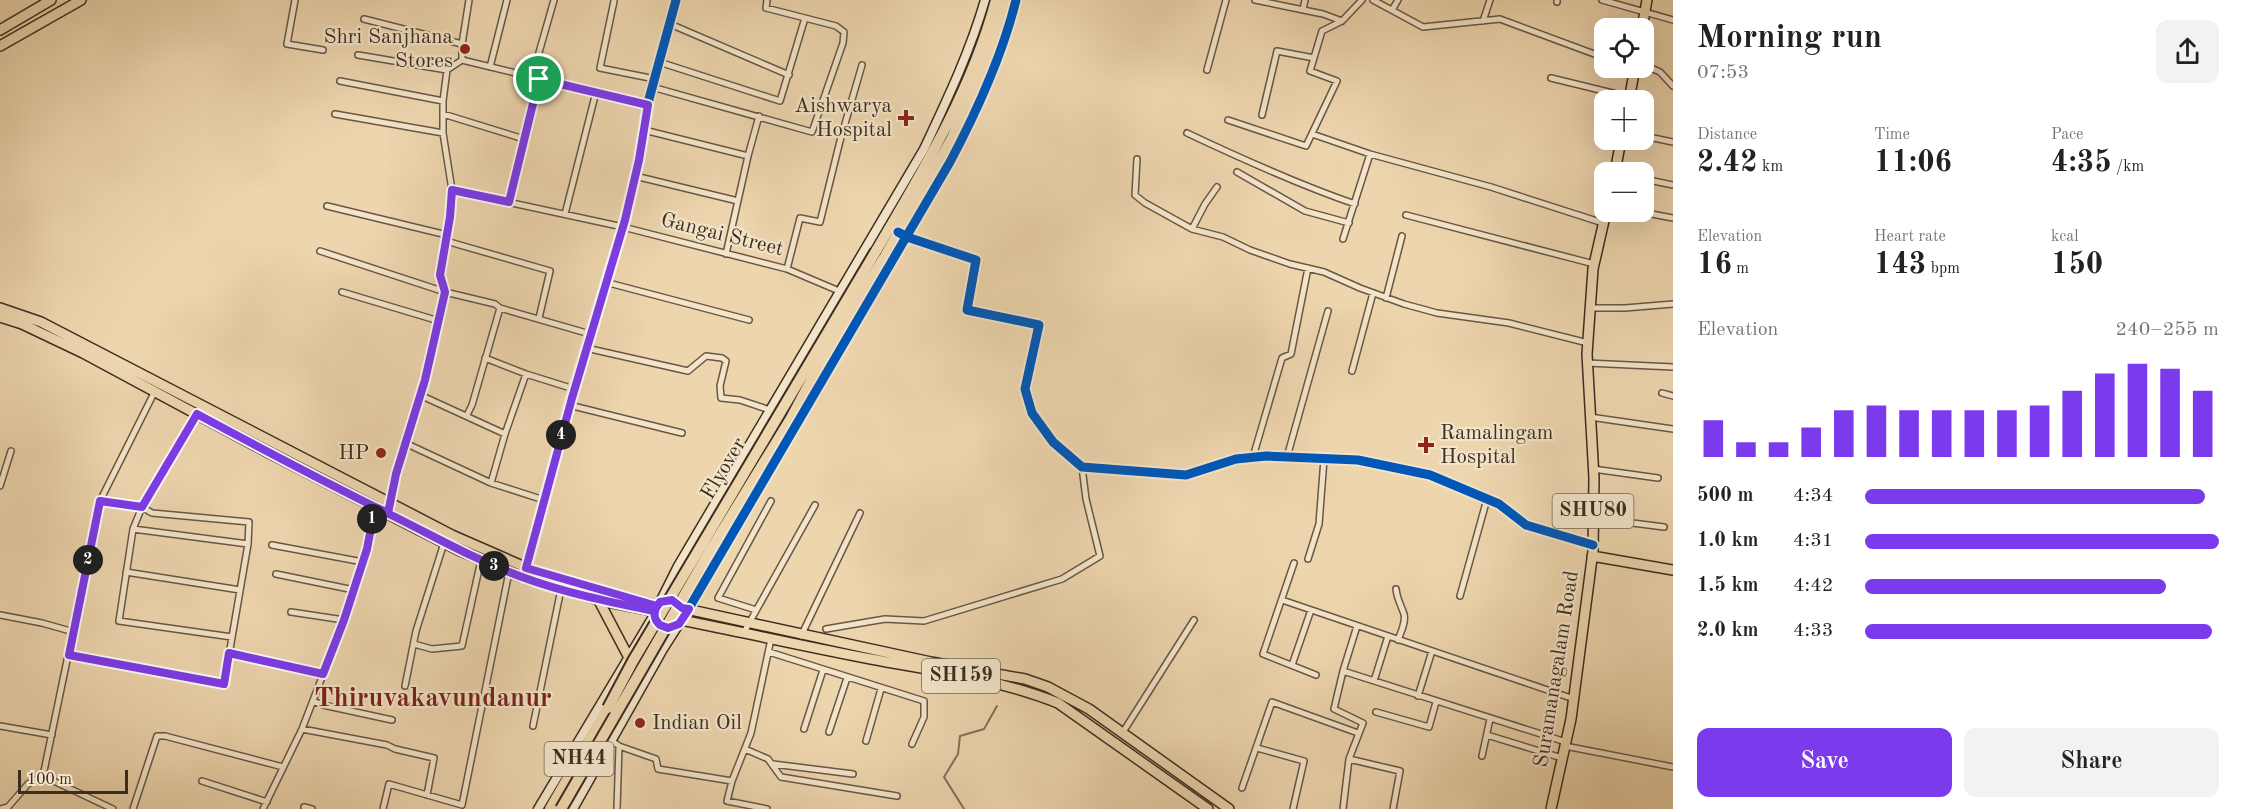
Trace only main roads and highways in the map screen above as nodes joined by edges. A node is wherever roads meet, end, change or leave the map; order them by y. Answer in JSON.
{"nodes":[{"id":1,"x":51,"y":0,"type":"edge"},
{"id":2,"x":81,"y":0,"type":"edge"},
{"id":3,"x":996,"y":0,"type":"edge"},
{"id":4,"x":1005,"y":0,"type":"edge"},
{"id":5,"x":1647,"y":0,"type":"edge"},
{"id":6,"x":1644,"y":18,"type":"edge"},
{"id":7,"x":0,"y":30,"type":"edge"},
{"id":8,"x":0,"y":46,"type":"edge"},
{"id":9,"x":904,"y":211,"type":"junction"},
{"id":10,"x":1603,"y":222,"type":"edge"},
{"id":11,"x":880,"y":254,"type":"junction"},
{"id":12,"x":0,"y":308,"type":"edge"},
{"id":13,"x":0,"y":317,"type":"edge"},
{"id":14,"x":172,"y":395,"type":"junction"},
{"id":15,"x":1593,"y":551,"type":"junction"},
{"id":16,"x":1673,"y":568,"type":"edge"},
{"id":17,"x":525,"y":573,"type":"junction"},
{"id":18,"x":598,"y":599,"type":"junction"},
{"id":19,"x":686,"y":608,"type":"junction"},
{"id":20,"x":656,"y":609,"type":"junction"},
{"id":21,"x":681,"y":622,"type":"junction"},
{"id":22,"x":628,"y":656,"type":"road end"},
{"id":23,"x":550,"y":809,"type":"edge"},
{"id":24,"x":561,"y":809,"type":"edge"},
{"id":25,"x":1208,"y":809,"type":"edge"},
{"id":26,"x":1230,"y":809,"type":"edge"},
{"id":27,"x":1551,"y":809,"type":"edge"}],
"edges":[{"from":1,"to":7,"type":"main road"},
{"from":2,"to":8,"type":"main road"},
{"from":3,"to":9,"type":"highway","number":"NH44"},
{"from":4,"to":9,"type":"highway","number":"NH44"},
{"from":5,"to":6,"type":"main road"},
{"from":9,"to":11,"type":"highway","number":"NH44"},
{"from":10,"to":15,"type":"main road","name":"Suramanagalam Road","number":"SHU80"},
{"from":11,"to":23,"type":"highway","name":"Flyover","number":"NH44","bridge":true},
{"from":11,"to":24,"type":"highway","number":"NH44","bridge":true},
{"from":12,"to":14,"type":"main road"},
{"from":13,"to":14,"type":"main road","number":"SH159"},
{"from":14,"to":17,"type":"main road"},
{"from":14,"to":17,"type":"main road","number":"SH159"},
{"from":15,"to":16,"type":"main road"},
{"from":15,"to":27,"type":"main road","name":"Suramanagalam Road","number":"SHU80"},
{"from":17,"to":18,"type":"main road","number":"SH159"},
{"from":17,"to":20,"type":"main road"},
{"from":18,"to":20,"type":"main road","number":"SH159"},
{"from":18,"to":22,"type":"main road"},
{"from":19,"to":20,"type":"main road","number":"SH159"},
{"from":19,"to":21,"type":"main road"},
{"from":19,"to":26,"type":"main road"},
{"from":20,"to":21,"type":"main road","number":"SH159"},
{"from":21,"to":25,"type":"main road","number":"SH159"}]}
